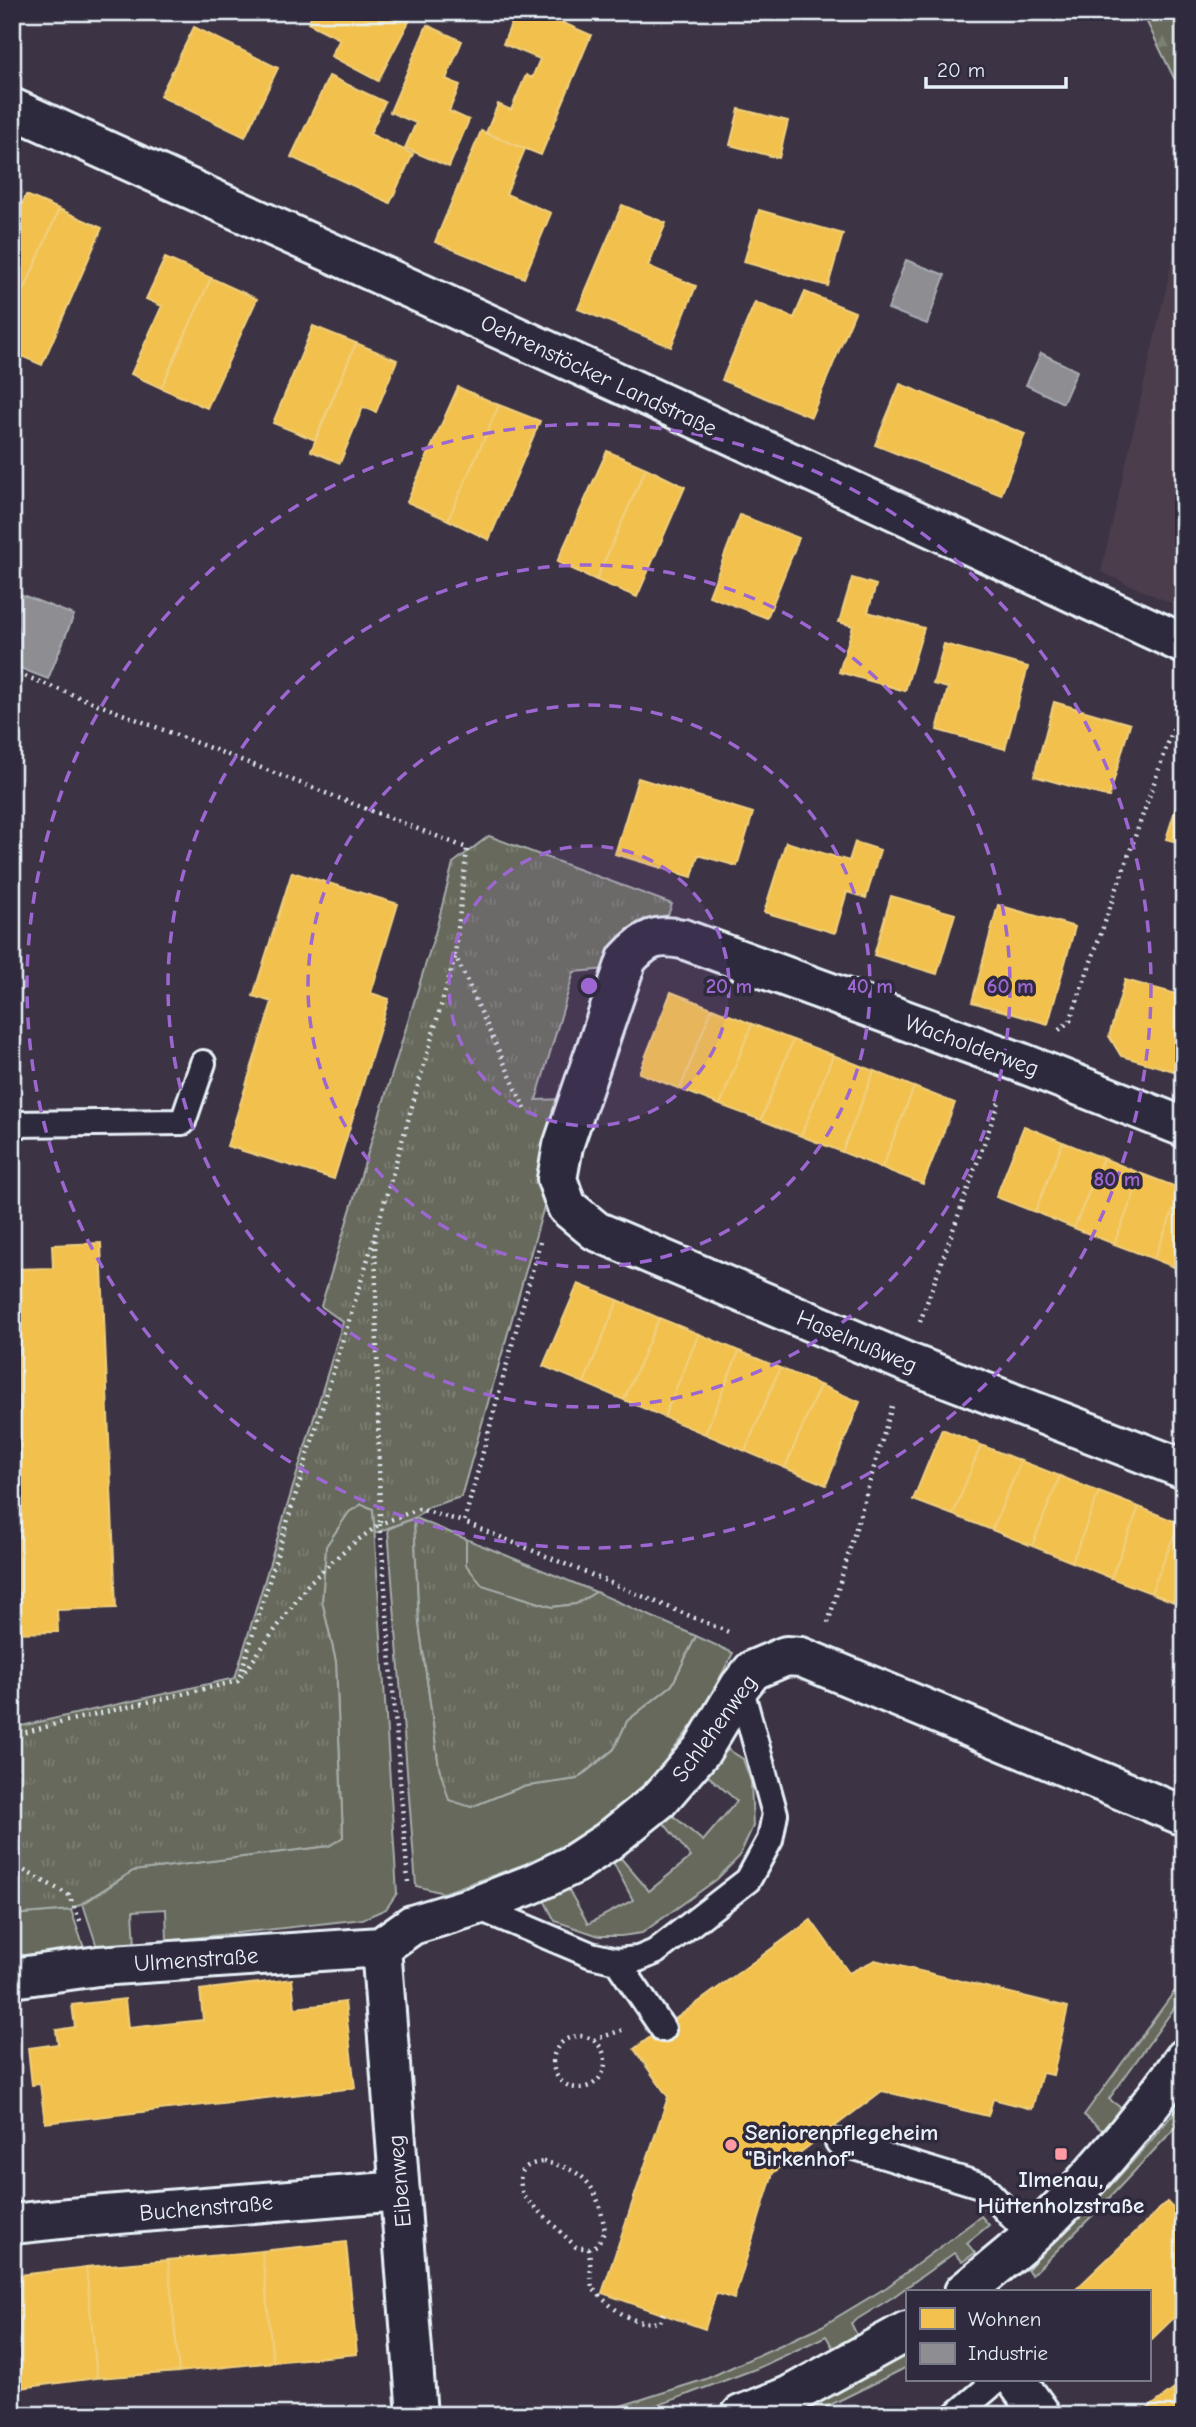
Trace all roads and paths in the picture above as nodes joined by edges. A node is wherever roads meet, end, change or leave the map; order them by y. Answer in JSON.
{"nodes":[{"id":1,"x":12,"y":108,"type":"edge"},
{"id":2,"x":1184,"y":644,"type":"edge"},
{"id":3,"x":12,"y":671,"type":"edge"},
{"id":4,"x":1184,"y":698,"type":"edge"},
{"id":5,"x":455,"y":955,"type":"junction"},
{"id":6,"x":203,"y":1063,"type":"dead end"},
{"id":7,"x":1022,"y":1063,"type":"junction"},
{"id":8,"x":529,"y":1117,"type":"dead end"},
{"id":9,"x":12,"y":1124,"type":"edge"},
{"id":10,"x":1184,"y":1127,"type":"edge"},
{"id":11,"x":557,"y":1179,"type":"junction"},
{"id":12,"x":375,"y":1235,"type":"junction"},
{"id":13,"x":906,"y":1362,"type":"junction"},
{"id":14,"x":1184,"y":1469,"type":"edge"},
{"id":15,"x":464,"y":1522,"type":"junction"},
{"id":16,"x":380,"y":1524,"type":"junction"},
{"id":17,"x":801,"y":1660,"type":"junction"},
{"id":18,"x":238,"y":1681,"type":"junction"},
{"id":19,"x":740,"y":1686,"type":"junction"},
{"id":20,"x":12,"y":1736,"type":"edge"},
{"id":21,"x":1184,"y":1816,"type":"edge"},
{"id":22,"x":12,"y":1864,"type":"edge"},
{"id":23,"x":475,"y":1906,"type":"junction"},
{"id":24,"x":412,"y":1925,"type":"junction"},
{"id":25,"x":381,"y":1947,"type":"junction"},
{"id":26,"x":617,"y":1961,"type":"junction"},
{"id":27,"x":98,"y":1966,"type":"junction"},
{"id":28,"x":12,"y":1978,"type":"edge"},
{"id":29,"x":663,"y":2029,"type":"dead end"},
{"id":30,"x":1184,"y":2059,"type":"edge"},
{"id":31,"x":599,"y":2079,"type":"joint"},
{"id":32,"x":838,"y":2142,"type":"dead end"},
{"id":33,"x":400,"y":2191,"type":"junction"},
{"id":34,"x":12,"y":2224,"type":"edge"},
{"id":35,"x":1030,"y":2236,"type":"junction"},
{"id":36,"x":590,"y":2249,"type":"junction"},
{"id":37,"x":966,"y":2290,"type":"edge"},
{"id":38,"x":663,"y":2313,"type":"dead end"},
{"id":39,"x":906,"y":2332,"type":"edge"},
{"id":40,"x":995,"y":2382,"type":"edge"},
{"id":41,"x":1017,"y":2382,"type":"edge"},
{"id":42,"x":417,"y":2415,"type":"edge"},
{"id":43,"x":741,"y":2415,"type":"edge"},
{"id":44,"x":956,"y":2415,"type":"edge"},
{"id":45,"x":1041,"y":2415,"type":"edge"}],
"edges":[{"from":1,"to":2,"type":"street","name":"Oehrenstöcker Landstraße"},
{"from":3,"to":5,"type":"path"},
{"from":4,"to":7,"type":"path"},
{"from":5,"to":8,"type":"path"},
{"from":5,"to":12,"type":"path"},
{"from":6,"to":9,"type":"lane"},
{"from":7,"to":10,"type":"street","name":"Wacholderweg"},
{"from":7,"to":11,"type":"street","name":"Wacholderweg"},
{"from":7,"to":13,"type":"path"},
{"from":11,"to":13,"type":"street","name":"Haselnußweg"},
{"from":11,"to":15,"type":"path"},
{"from":12,"to":16,"type":"path"},
{"from":12,"to":18,"type":"path"},
{"from":13,"to":14,"type":"street","name":"Haselnußweg"},
{"from":13,"to":17,"type":"path"},
{"from":15,"to":16,"type":"path"},
{"from":15,"to":17,"type":"path"},
{"from":16,"to":18,"type":"path"},
{"from":16,"to":24,"type":"path"},
{"from":17,"to":19,"type":"street","name":"Schlehenweg"},
{"from":17,"to":21,"type":"street"},
{"from":18,"to":20,"type":"path"},
{"from":19,"to":23,"type":"street","name":"Schlehenweg"},
{"from":19,"to":26,"type":"lane"},
{"from":22,"to":27,"type":"path"},
{"from":23,"to":24,"type":"street","name":"Schlehenweg"},
{"from":23,"to":26,"type":"lane"},
{"from":24,"to":25,"type":"street","name":"Schlehenweg"},
{"from":25,"to":27,"type":"street","name":"Ulmenstraße"},
{"from":25,"to":33,"type":"street","name":"Eibenweg"},
{"from":26,"to":29,"type":"lane"},
{"from":27,"to":28,"type":"street","name":"Ulmenstraße"},
{"from":30,"to":35,"type":"street"},
{"from":31,"to":31,"type":"path"},
{"from":32,"to":35,"type":"lane"},
{"from":33,"to":34,"type":"street","name":"Buchenstraße"},
{"from":33,"to":42,"type":"street","name":"Eibenweg"},
{"from":35,"to":37,"type":"street"},
{"from":36,"to":36,"type":"path"},
{"from":36,"to":38,"type":"path"},
{"from":39,"to":43,"type":"street"},
{"from":40,"to":44,"type":"lane"},
{"from":41,"to":45,"type":"street"}]}
